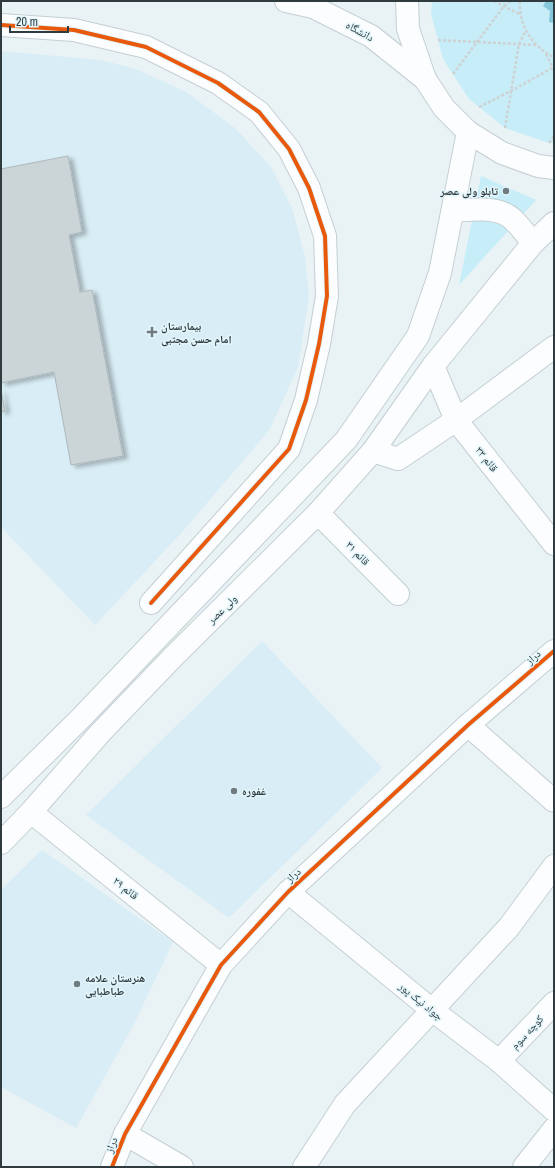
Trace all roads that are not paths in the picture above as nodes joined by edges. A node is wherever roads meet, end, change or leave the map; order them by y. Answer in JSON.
{"nodes":[{"id":1,"x":286,"y":1,"type":"edge"},
{"id":2,"x":407,"y":1,"type":"edge"},
{"id":3,"x":316,"y":4,"type":"edge"},
{"id":4,"x":1,"y":25,"type":"edge"},
{"id":5,"x":425,"y":79,"type":"junction"},
{"id":6,"x":468,"y":132,"type":"junction"},
{"id":7,"x":554,"y":168,"type":"edge"},
{"id":8,"x":453,"y":211,"type":"junction"},
{"id":9,"x":554,"y":224,"type":"edge"},
{"id":10,"x":533,"y":243,"type":"junction"},
{"id":11,"x":554,"y":347,"type":"edge"},
{"id":12,"x":433,"y":366,"type":"junction"},
{"id":13,"x":456,"y":420,"type":"junction"},
{"id":14,"x":373,"y":451,"type":"junction"},
{"id":15,"x":318,"y":513,"type":"junction"},
{"id":16,"x":554,"y":544,"type":"edge"},
{"id":17,"x":398,"y":594,"type":"dead end"},
{"id":18,"x":151,"y":603,"type":"dead end"},
{"id":19,"x":554,"y":651,"type":"edge"},
{"id":20,"x":468,"y":725,"type":"junction"},
{"id":21,"x":1,"y":797,"type":"edge"},
{"id":22,"x":554,"y":801,"type":"edge"},
{"id":23,"x":31,"y":812,"type":"junction"},
{"id":24,"x":1,"y":843,"type":"edge"},
{"id":25,"x":554,"y":866,"type":"edge"},
{"id":26,"x":288,"y":892,"type":"junction"},
{"id":27,"x":221,"y":965,"type":"junction"},
{"id":28,"x":554,"y":1003,"type":"edge"},
{"id":29,"x":432,"y":1010,"type":"junction"},
{"id":30,"x":500,"y":1062,"type":"junction"},
{"id":31,"x":554,"y":1110,"type":"edge"},
{"id":32,"x":554,"y":1130,"type":"edge"},
{"id":33,"x":125,"y":1134,"type":"junction"},
{"id":34,"x":112,"y":1167,"type":"edge"},
{"id":35,"x":182,"y":1167,"type":"edge"},
{"id":36,"x":304,"y":1167,"type":"edge"},
{"id":37,"x":524,"y":1167,"type":"edge"}],
"edges":[{"from":1,"to":3,"type":"street","name":"دانشگاه"},
{"from":2,"to":5,"type":"street"},
{"from":3,"to":5,"type":"street","name":"دانشگاه"},
{"from":4,"to":18,"type":"street"},
{"from":5,"to":6,"type":"street"},
{"from":6,"to":7,"type":"street"},
{"from":6,"to":8,"type":"street"},
{"from":8,"to":10,"type":"street"},
{"from":8,"to":21,"type":"street"},
{"from":9,"to":10,"type":"street","name":"ولی عصر"},
{"from":10,"to":12,"type":"street","name":"ولی عصر"},
{"from":11,"to":13,"type":"street"},
{"from":12,"to":13,"type":"street","name":"قائم ۳۳"},
{"from":12,"to":14,"type":"street","name":"ولی عصر"},
{"from":13,"to":14,"type":"street"},
{"from":13,"to":16,"type":"street","name":"قائم ۳۳"},
{"from":14,"to":15,"type":"street","name":"ولی عصر"},
{"from":15,"to":17,"type":"street","name":"قائم ۳۱"},
{"from":15,"to":23,"type":"street","name":"ولی عصر"},
{"from":19,"to":20,"type":"street","name":"دراز"},
{"from":20,"to":22,"type":"street"},
{"from":20,"to":26,"type":"street","name":"دراز"},
{"from":23,"to":24,"type":"street","name":"ولی عصر"},
{"from":23,"to":27,"type":"street","name":"قائم ۲۹"},
{"from":25,"to":29,"type":"street"},
{"from":26,"to":27,"type":"street","name":"دراز"},
{"from":26,"to":29,"type":"street","name":"جواد نیک پور"},
{"from":27,"to":33,"type":"street","name":"دراز"},
{"from":28,"to":30,"type":"street","name":"کوچه سوم"},
{"from":29,"to":30,"type":"street","name":"جواد نیک پور"},
{"from":29,"to":36,"type":"street"},
{"from":30,"to":31,"type":"street","name":"جواد نیک پور"},
{"from":32,"to":37,"type":"street"},
{"from":33,"to":34,"type":"street","name":"دراز"},
{"from":33,"to":35,"type":"street"}]}
